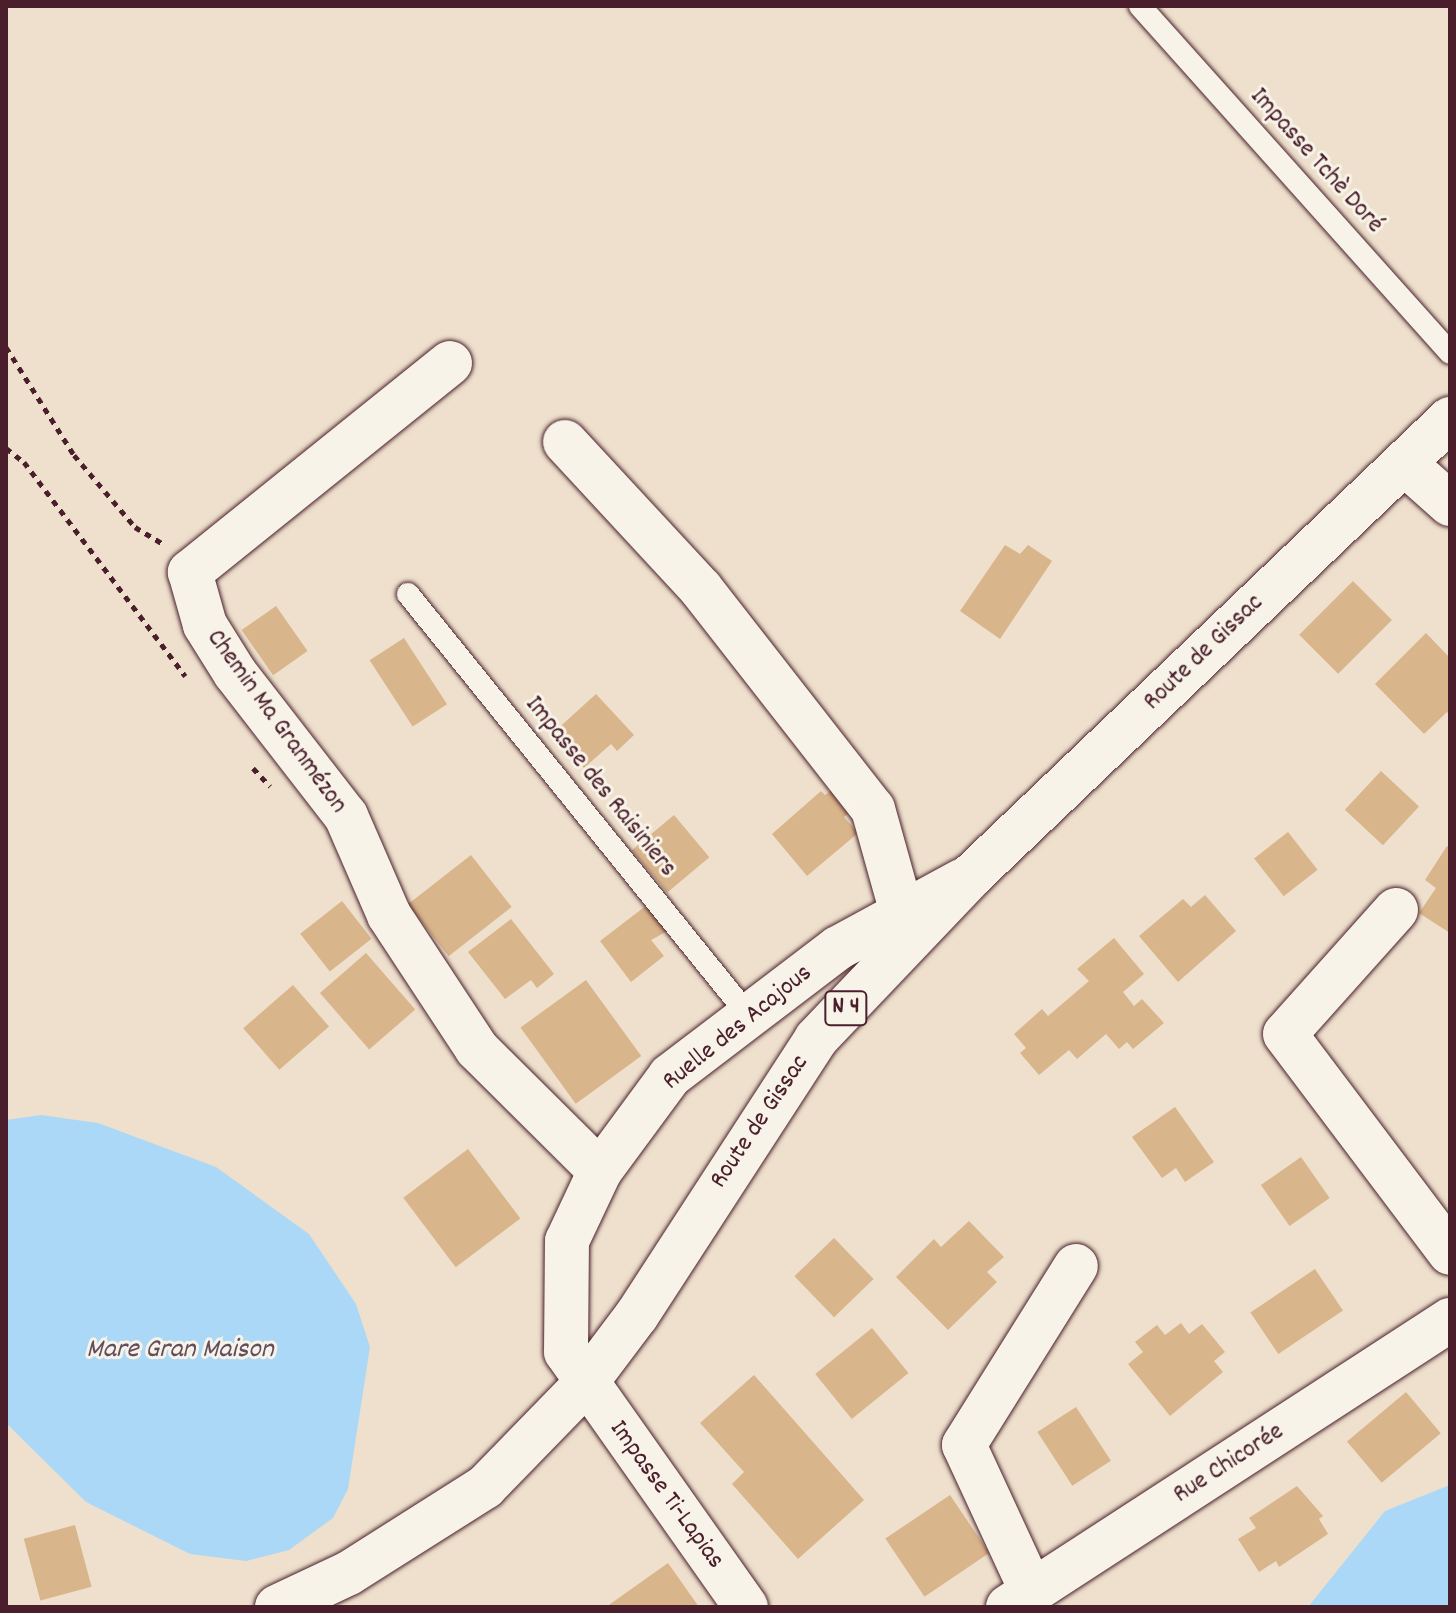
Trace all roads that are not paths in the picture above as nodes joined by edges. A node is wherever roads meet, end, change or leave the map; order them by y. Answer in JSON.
{"nodes":[{"id":1,"x":1140,"y":6,"type":"edge"},
{"id":2,"x":1450,"y":353,"type":"edge"},
{"id":3,"x":450,"y":363,"type":"dead end"},
{"id":4,"x":1450,"y":419,"type":"edge"},
{"id":5,"x":565,"y":442,"type":"dead end"},
{"id":6,"x":1404,"y":463,"type":"junction"},
{"id":7,"x":1450,"y":504,"type":"edge"},
{"id":8,"x":408,"y":594,"type":"dead end"},
{"id":9,"x":972,"y":875,"type":"junction"},
{"id":10,"x":1396,"y":910,"type":"dead end"},
{"id":11,"x":902,"y":913,"type":"junction"},
{"id":12,"x":749,"y":1016,"type":"junction"},
{"id":13,"x":600,"y":1171,"type":"junction"},
{"id":14,"x":1450,"y":1253,"type":"edge"},
{"id":15,"x":1076,"y":1266,"type":"dead end"},
{"id":16,"x":1450,"y":1320,"type":"edge"},
{"id":17,"x":585,"y":1384,"type":"junction"},
{"id":18,"x":1020,"y":1599,"type":"edge"},
{"id":19,"x":277,"y":1607,"type":"edge"},
{"id":20,"x":746,"y":1607,"type":"edge"}],
"edges":[{"from":1,"to":2,"type":"lane","name":"Impasse Tchè Doré"},
{"from":3,"to":13,"type":"street","name":"Chemin Ma Granmézon"},
{"from":4,"to":6,"type":"street","name":"Route de Gissac","number":"N 4"},
{"from":5,"to":11,"type":"street"},
{"from":6,"to":7,"type":"street"},
{"from":6,"to":9,"type":"street","name":"Route de Gissac","number":"N 4"},
{"from":8,"to":12,"type":"lane","name":"Impasse des Raisiniers"},
{"from":9,"to":11,"type":"street","name":"Ruelle des Acajous"},
{"from":9,"to":17,"type":"street","name":"Route de Gissac","number":"N 4"},
{"from":10,"to":14,"type":"street"},
{"from":11,"to":12,"type":"street","name":"Ruelle des Acajous"},
{"from":12,"to":13,"type":"street","name":"Ruelle des Acajous"},
{"from":13,"to":17,"type":"street","name":"Ruelle des Acajous"},
{"from":15,"to":18,"type":"street"},
{"from":16,"to":18,"type":"street","name":"Rue Chicorée"},
{"from":17,"to":19,"type":"street","name":"Route de Gissac","number":"N 4"},
{"from":17,"to":20,"type":"street","name":"Impasse Ti-Lapias"}]}
